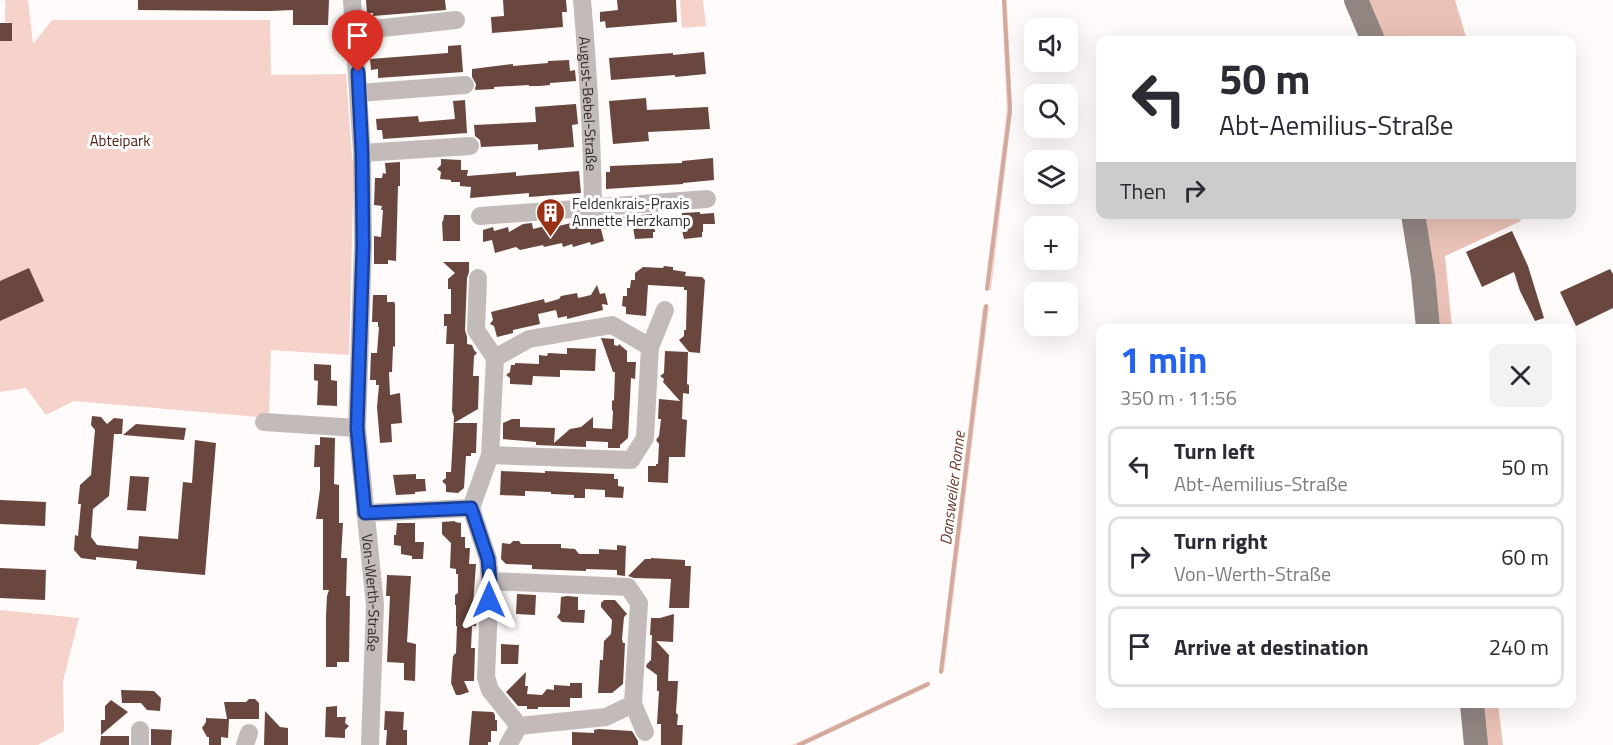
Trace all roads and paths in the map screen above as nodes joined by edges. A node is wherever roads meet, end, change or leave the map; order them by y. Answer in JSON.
{"nodes":[{"id":1,"x":352,"y":0,"type":"edge"},
{"id":2,"x":582,"y":0,"type":"edge"},
{"id":3,"x":1356,"y":0,"type":"edge"},
{"id":4,"x":456,"y":20,"type":"dead end"},
{"id":5,"x":355,"y":31,"type":"junction"},
{"id":6,"x":1371,"y":36,"type":"edge"},
{"id":7,"x":465,"y":85,"type":"dead end"},
{"id":8,"x":359,"y":93,"type":"junction"},
{"id":9,"x":470,"y":146,"type":"dead end"},
{"id":10,"x":362,"y":153,"type":"junction"},
{"id":11,"x":707,"y":199,"type":"dead end"},
{"id":12,"x":592,"y":206,"type":"junction"},
{"id":13,"x":480,"y":216,"type":"dead end"},
{"id":14,"x":1414,"y":219,"type":"edge"},
{"id":15,"x":478,"y":278,"type":"dead end"},
{"id":16,"x":665,"y":310,"type":"dead end"},
{"id":17,"x":1428,"y":324,"type":"edge"},
{"id":18,"x":650,"y":347,"type":"junction"},
{"id":19,"x":495,"y":358,"type":"junction"},
{"id":20,"x":264,"y":422,"type":"dead end"},
{"id":21,"x":357,"y":428,"type":"junction"},
{"id":22,"x":490,"y":455,"type":"junction"},
{"id":23,"x":471,"y":508,"type":"junction"},
{"id":24,"x":365,"y":513,"type":"junction"},
{"id":25,"x":490,"y":581,"type":"junction"},
{"id":26,"x":633,"y":704,"type":"junction"},
{"id":27,"x":1472,"y":708,"type":"edge"},
{"id":28,"x":519,"y":726,"type":"junction"},
{"id":29,"x":645,"y":732,"type":"dead end"},
{"id":30,"x":370,"y":745,"type":"edge"},
{"id":31,"x":508,"y":745,"type":"edge"},
{"id":32,"x":1476,"y":745,"type":"edge"}],
"edges":[{"from":1,"to":5,"type":"street","name":"Von-Werth-Straße"},
{"from":2,"to":12,"type":"street","name":"August-Bebel-Straße"},
{"from":3,"to":6,"type":"main road"},
{"from":4,"to":5,"type":"street"},
{"from":5,"to":8,"type":"street","name":"Von-Werth-Straße"},
{"from":7,"to":8,"type":"street"},
{"from":8,"to":10,"type":"street","name":"Von-Werth-Straße"},
{"from":9,"to":10,"type":"street"},
{"from":10,"to":21,"type":"street","name":"Von-Werth-Straße"},
{"from":11,"to":12,"type":"street"},
{"from":12,"to":13,"type":"street"},
{"from":14,"to":17,"type":"main road"},
{"from":15,"to":19,"type":"street"},
{"from":16,"to":18,"type":"street"},
{"from":18,"to":19,"type":"street"},
{"from":18,"to":22,"type":"street"},
{"from":19,"to":22,"type":"street"},
{"from":20,"to":21,"type":"street"},
{"from":21,"to":24,"type":"street","name":"Von-Werth-Straße"},
{"from":22,"to":23,"type":"street"},
{"from":23,"to":24,"type":"street"},
{"from":23,"to":25,"type":"street"},
{"from":24,"to":30,"type":"street","name":"Von-Werth-Straße"},
{"from":25,"to":26,"type":"street"},
{"from":25,"to":28,"type":"street"},
{"from":26,"to":28,"type":"street"},
{"from":26,"to":29,"type":"street"},
{"from":27,"to":32,"type":"main road"},
{"from":28,"to":31,"type":"street"}]}
